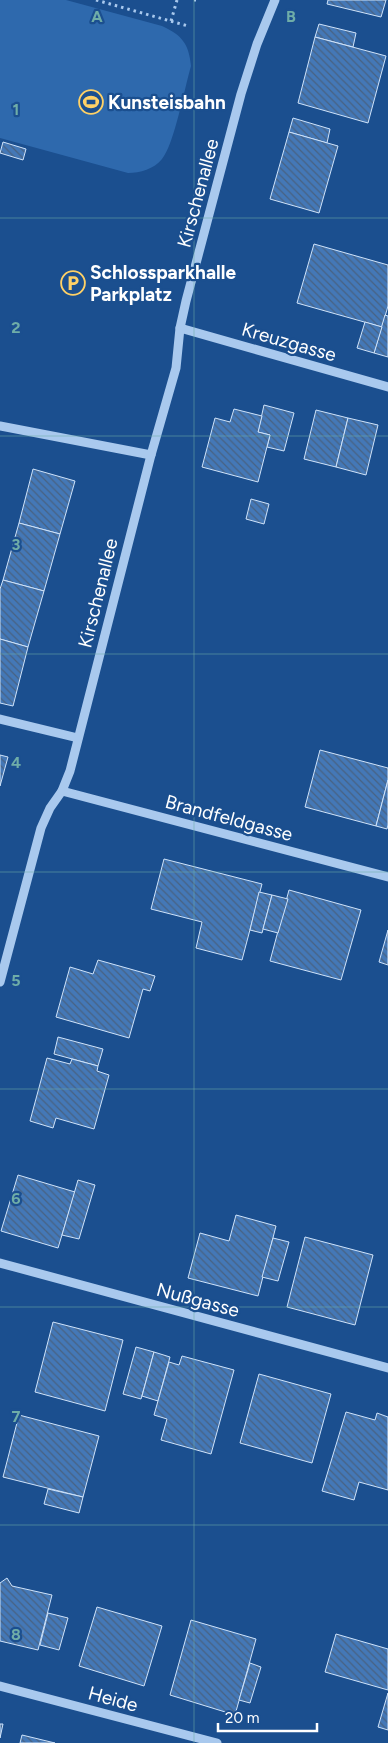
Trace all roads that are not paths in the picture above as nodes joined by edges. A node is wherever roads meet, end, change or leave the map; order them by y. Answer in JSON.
{"nodes":[{"id":1,"x":275,"y":0,"type":"edge"},
{"id":2,"x":180,"y":328,"type":"junction"},
{"id":3,"x":388,"y":387,"type":"edge"},
{"id":4,"x":0,"y":426,"type":"edge"},
{"id":5,"x":151,"y":455,"type":"junction"},
{"id":6,"x":0,"y":719,"type":"edge"},
{"id":7,"x":78,"y":738,"type":"junction"},
{"id":8,"x":62,"y":791,"type":"junction"},
{"id":9,"x":388,"y":876,"type":"edge"},
{"id":10,"x":0,"y":982,"type":"edge"},
{"id":11,"x":0,"y":1263,"type":"edge"},
{"id":12,"x":388,"y":1368,"type":"edge"},
{"id":13,"x":0,"y":1686,"type":"edge"},
{"id":14,"x":217,"y":1743,"type":"edge"}],
"edges":[{"from":1,"to":2,"type":"street","name":"Kirschenallee"},
{"from":2,"to":3,"type":"street","name":"Kreuzgasse"},
{"from":2,"to":5,"type":"street","name":"Kirschenallee"},
{"from":4,"to":5,"type":"street"},
{"from":5,"to":7,"type":"street","name":"Kirschenallee"},
{"from":6,"to":7,"type":"street"},
{"from":7,"to":8,"type":"street","name":"Kirschenallee"},
{"from":8,"to":9,"type":"street","name":"Brandfeldgasse"},
{"from":8,"to":10,"type":"street","name":"Kirschenallee"},
{"from":11,"to":12,"type":"street","name":"Nußgasse"},
{"from":13,"to":14,"type":"street","name":"Heide"}]}
